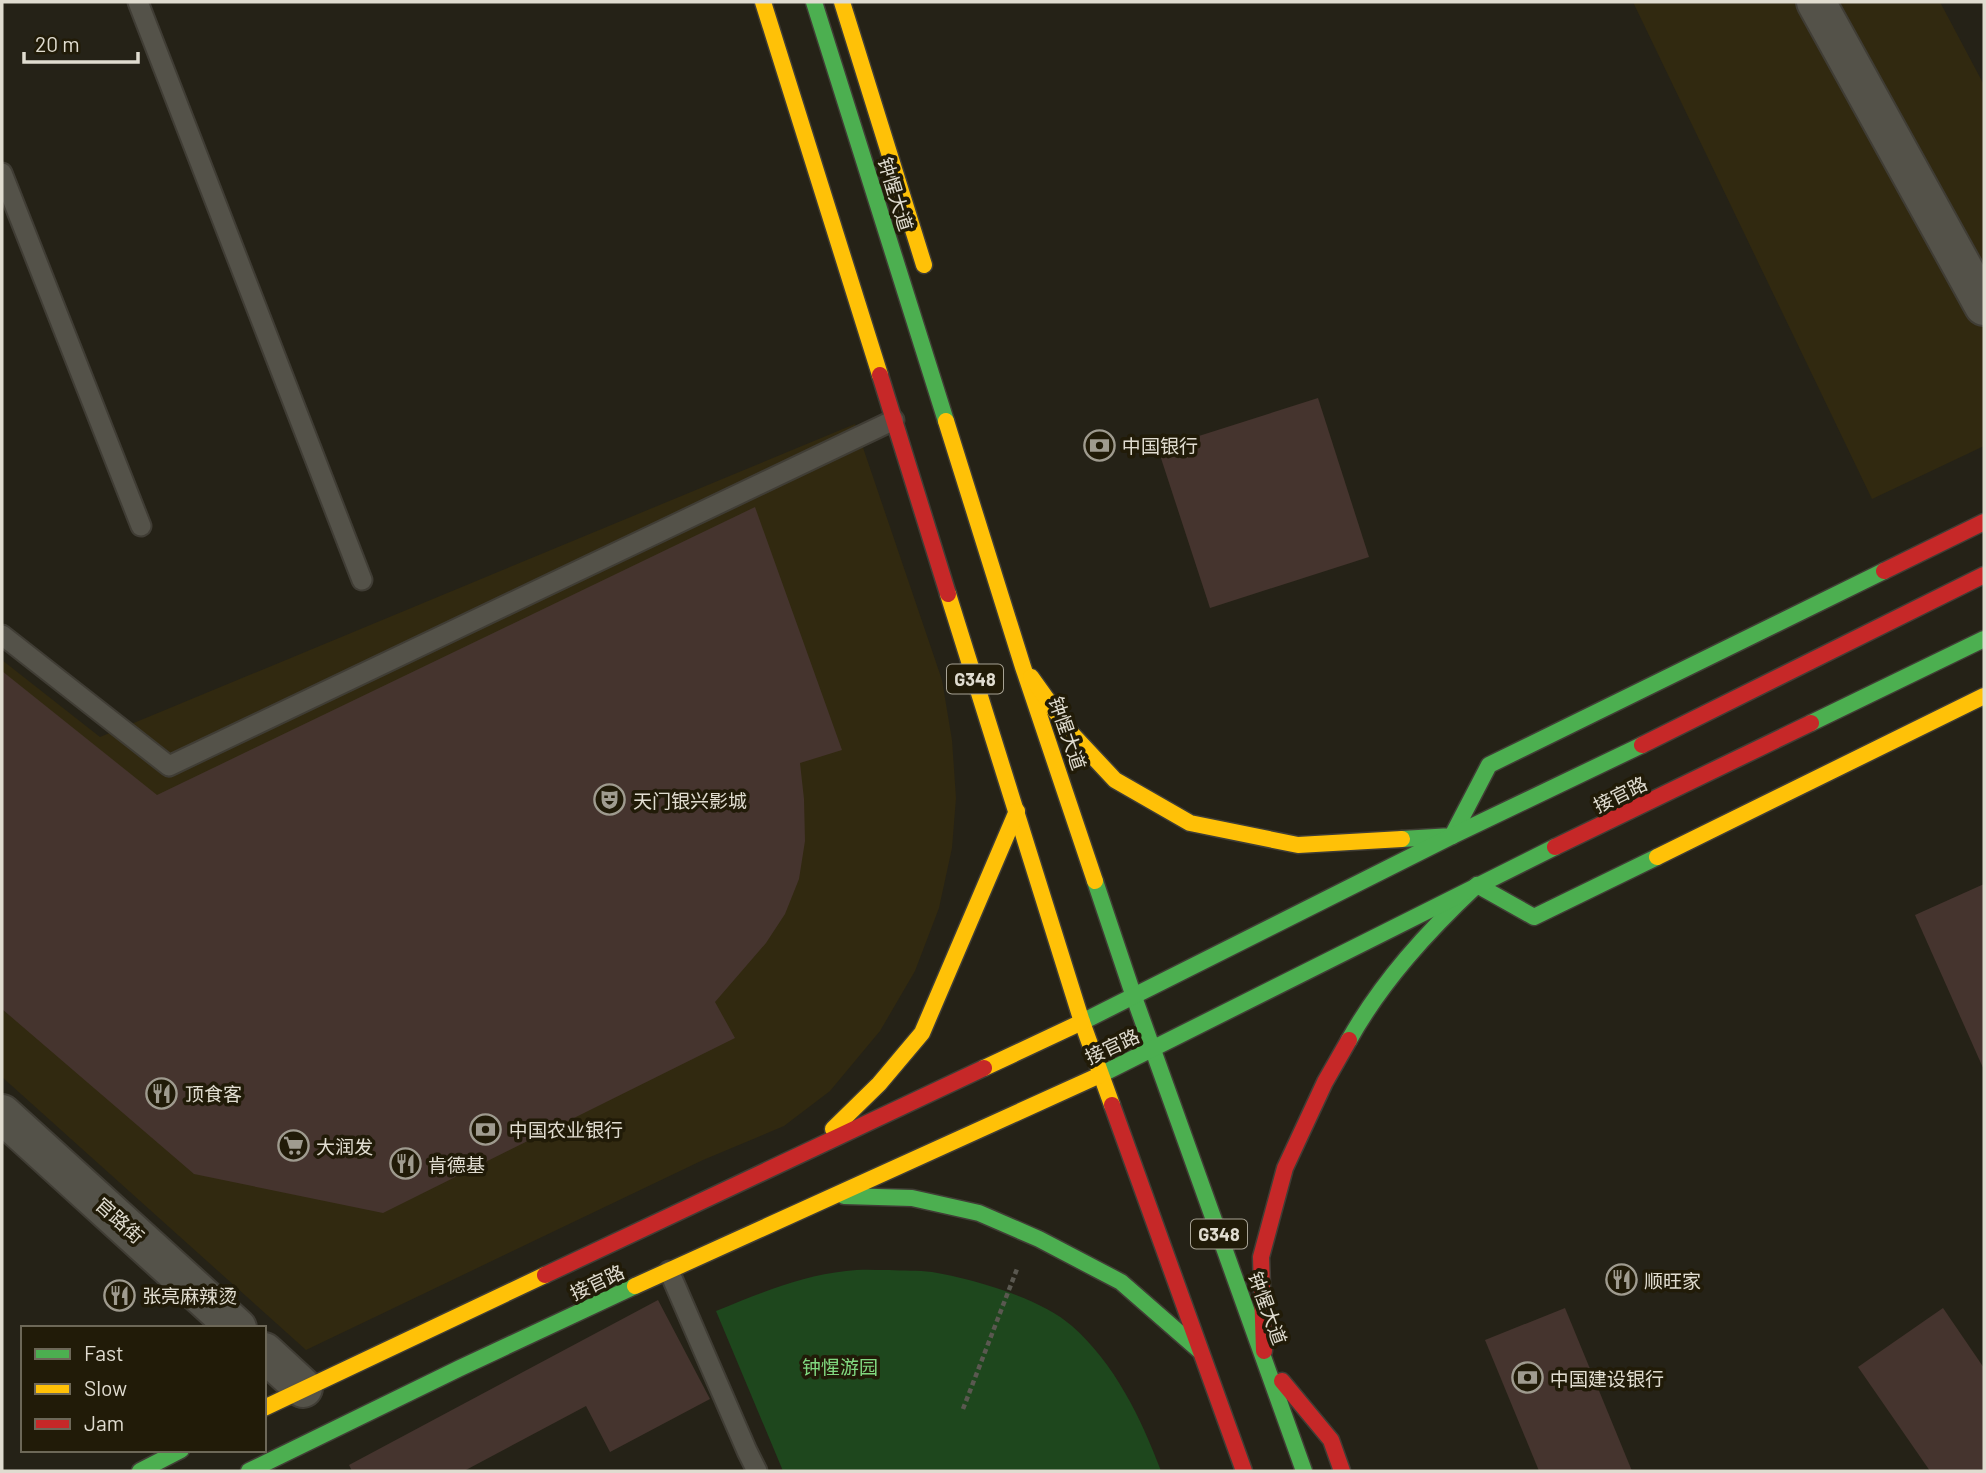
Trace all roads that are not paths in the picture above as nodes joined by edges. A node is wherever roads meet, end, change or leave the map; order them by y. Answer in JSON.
{"nodes":[{"id":1,"x":138,"y":2,"type":"edge"},
{"id":2,"x":763,"y":2,"type":"edge"},
{"id":3,"x":814,"y":2,"type":"edge"},
{"id":4,"x":842,"y":2,"type":"edge"},
{"id":5,"x":1816,"y":2,"type":"edge"},
{"id":6,"x":2,"y":173,"type":"edge"},
{"id":7,"x":928,"y":277,"type":"dead end"},
{"id":8,"x":1984,"y":306,"type":"edge"},
{"id":9,"x":935,"y":332,"type":"dead end"},
{"id":10,"x":858,"y":362,"type":"dead end"},
{"id":11,"x":940,"y":402,"type":"junction"},
{"id":12,"x":894,"y":420,"type":"junction"},
{"id":13,"x":1984,"y":522,"type":"edge"},
{"id":14,"x":141,"y":526,"type":"dead end"},
{"id":15,"x":1984,"y":575,"type":"edge"},
{"id":16,"x":362,"y":580,"type":"dead end"},
{"id":17,"x":2,"y":635,"type":"edge"},
{"id":18,"x":1984,"y":639,"type":"edge"},
{"id":19,"x":1023,"y":667,"type":"junction"},
{"id":20,"x":1984,"y":696,"type":"edge"},
{"id":21,"x":1017,"y":811,"type":"junction"},
{"id":22,"x":1452,"y":836,"type":"junction"},
{"id":23,"x":1477,"y":885,"type":"junction"},
{"id":24,"x":1134,"y":996,"type":"junction"},
{"id":25,"x":1082,"y":1023,"type":"junction"},
{"id":26,"x":1153,"y":1050,"type":"junction"},
{"id":27,"x":1100,"y":1075,"type":"junction"},
{"id":28,"x":2,"y":1114,"type":"edge"},
{"id":29,"x":814,"y":1149,"type":"junction"},
{"id":30,"x":835,"y":1195,"type":"junction"},
{"id":31,"x":669,"y":1271,"type":"junction"},
{"id":32,"x":235,"y":1326,"type":"edge"},
{"id":33,"x":1200,"y":1351,"type":"junction"},
{"id":34,"x":266,"y":1355,"type":"edge"},
{"id":35,"x":1264,"y":1360,"type":"junction"},
{"id":36,"x":303,"y":1388,"type":"junction"},
{"id":37,"x":266,"y":1407,"type":"edge"},
{"id":38,"x":1212,"y":1431,"type":"dead end"},
{"id":39,"x":177,"y":1452,"type":"edge"},
{"id":40,"x":140,"y":1471,"type":"edge"},
{"id":41,"x":249,"y":1471,"type":"edge"},
{"id":42,"x":757,"y":1471,"type":"edge"},
{"id":43,"x":1244,"y":1471,"type":"edge"},
{"id":44,"x":1304,"y":1471,"type":"edge"},
{"id":45,"x":1342,"y":1471,"type":"edge"}],
"edges":[{"from":1,"to":16,"type":"lane"},
{"from":2,"to":12,"type":"main road","number":"G348"},
{"from":3,"to":11,"type":"main road","name":"钟惺大道","number":"G348"},
{"from":4,"to":7,"type":"main road"},
{"from":5,"to":8,"type":"street"},
{"from":6,"to":14,"type":"lane"},
{"from":9,"to":11,"type":"main road"},
{"from":10,"to":12,"type":"main road"},
{"from":11,"to":19,"type":"main road","name":"钟惺大道","number":"G348"},
{"from":12,"to":17,"type":"lane"},
{"from":12,"to":21,"type":"main road","number":"G348"},
{"from":13,"to":22,"type":"main road"},
{"from":15,"to":22,"type":"main road","name":"接官路"},
{"from":18,"to":23,"type":"main road","name":"接官路"},
{"from":19,"to":22,"type":"main road"},
{"from":19,"to":24,"type":"main road","name":"钟惺大道","number":"G348"},
{"from":20,"to":23,"type":"main road"},
{"from":21,"to":25,"type":"main road","number":"G348"},
{"from":21,"to":29,"type":"main road"},
{"from":22,"to":24,"type":"main road","name":"接官路"},
{"from":23,"to":26,"type":"main road","name":"接官路"},
{"from":23,"to":35,"type":"main road"},
{"from":24,"to":25,"type":"main road","name":"接官路"},
{"from":24,"to":26,"type":"main road","name":"钟惺大道","number":"G348"},
{"from":25,"to":27,"type":"main road","number":"G348"},
{"from":25,"to":29,"type":"main road","name":"接官路"},
{"from":26,"to":27,"type":"main road","name":"接官路"},
{"from":26,"to":35,"type":"main road","name":"钟惺大道","number":"G348"},
{"from":27,"to":30,"type":"main road","name":"接官路"},
{"from":27,"to":33,"type":"main road","number":"G348"},
{"from":28,"to":32,"type":"street","name":"官路街"},
{"from":29,"to":36,"type":"main road","name":"接官路"},
{"from":30,"to":31,"type":"main road","name":"接官路"},
{"from":30,"to":33,"type":"main road"},
{"from":31,"to":41,"type":"main road","name":"接官路"},
{"from":31,"to":42,"type":"lane"},
{"from":33,"to":38,"type":"main road"},
{"from":33,"to":43,"type":"main road","number":"G348"},
{"from":34,"to":36,"type":"street"},
{"from":35,"to":44,"type":"main road","name":"钟惺大道","number":"G348"},
{"from":35,"to":45,"type":"main road"},
{"from":36,"to":37,"type":"main road","name":"接官路"},
{"from":39,"to":40,"type":"main road"}]}
